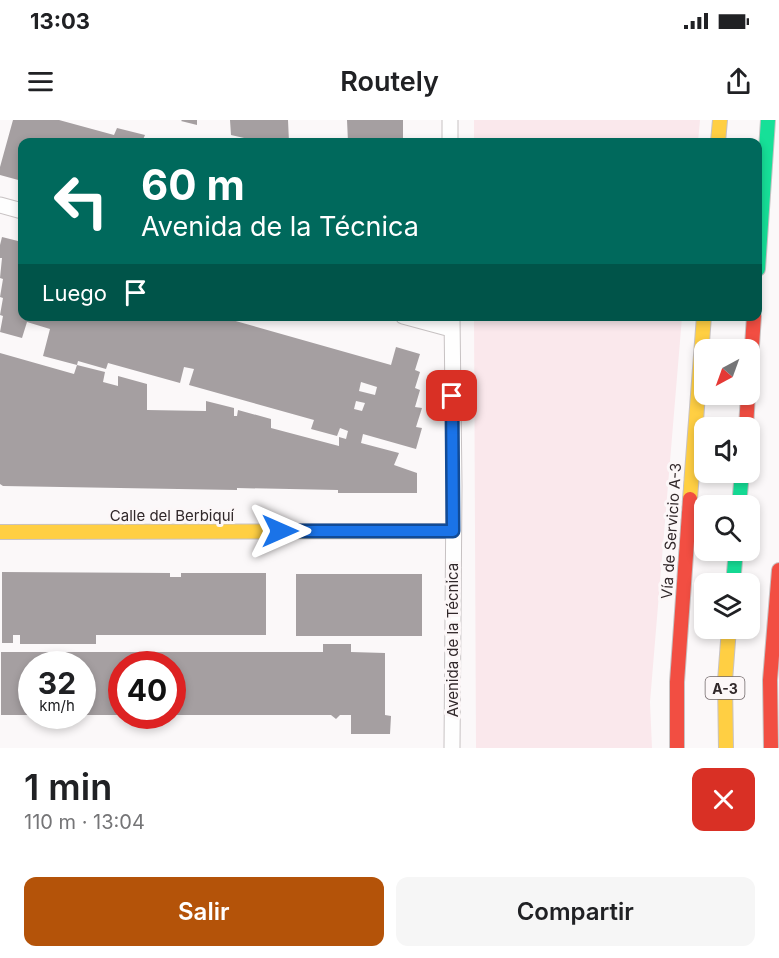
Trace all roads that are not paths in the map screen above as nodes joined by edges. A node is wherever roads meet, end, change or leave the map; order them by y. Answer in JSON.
{"nodes":[{"id":1,"x":450,"y":120,"type":"edge"},
{"id":2,"x":720,"y":120,"type":"edge"},
{"id":3,"x":768,"y":120,"type":"edge"},
{"id":4,"x":450,"y":138,"type":"edge"},
{"id":5,"x":718,"y":138,"type":"edge"},
{"id":6,"x":0,"y":205,"type":"edge"},
{"id":7,"x":762,"y":209,"type":"edge"},
{"id":8,"x":18,"y":210,"type":"edge"},
{"id":9,"x":704,"y":321,"type":"edge"},
{"id":10,"x":754,"y":321,"type":"edge"},
{"id":11,"x":452,"y":323,"type":"edge"},
{"id":12,"x":752,"y":339,"type":"edge"},
{"id":13,"x":453,"y":531,"type":"junction"},
{"id":14,"x":0,"y":532,"type":"edge"},
{"id":15,"x":779,"y":570,"type":"edge"},
{"id":16,"x":728,"y":639,"type":"edge"},
{"id":17,"x":452,"y":748,"type":"edge"},
{"id":18,"x":677,"y":748,"type":"edge"},
{"id":19,"x":726,"y":748,"type":"edge"},
{"id":20,"x":771,"y":748,"type":"edge"}],
"edges":[{"from":1,"to":4,"type":"street"},
{"from":2,"to":5,"type":"main road"},
{"from":3,"to":7,"type":"main road"},
{"from":6,"to":8,"type":"street"},
{"from":9,"to":18,"type":"main road","name":"Vía de Servicio A-3"},
{"from":10,"to":12,"type":"main road"},
{"from":11,"to":13,"type":"street","name":"Avenida de la Técnica"},
{"from":13,"to":14,"type":"main road","name":"Calle del Berbiquí"},
{"from":13,"to":17,"type":"street","name":"Avenida de la Técnica"},
{"from":15,"to":20,"type":"main road"},
{"from":16,"to":19,"type":"main road","number":"A-3"}]}
